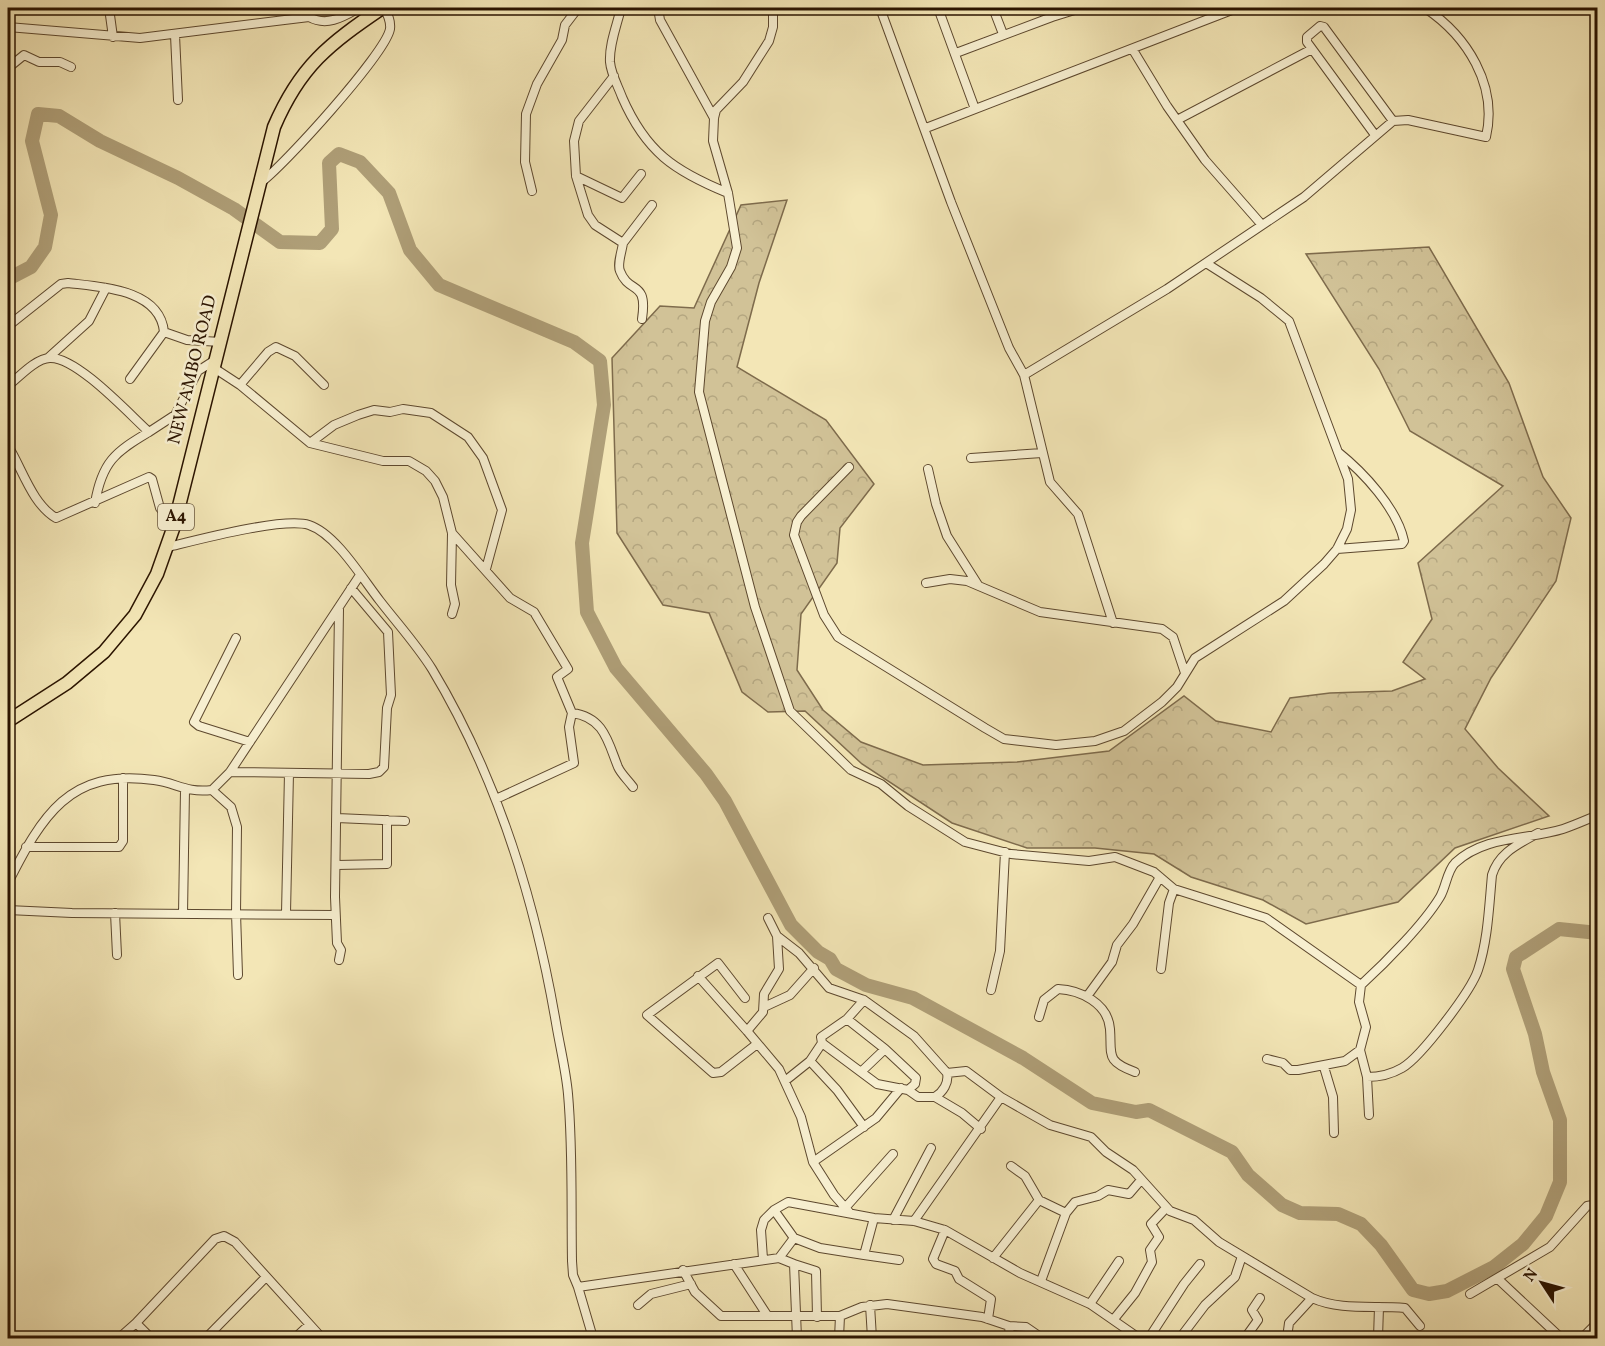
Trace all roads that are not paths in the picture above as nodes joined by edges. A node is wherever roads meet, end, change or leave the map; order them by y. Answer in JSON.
{"nodes":[{"id":1,"x":109,"y":8,"type":"edge"},
{"id":2,"x":306,"y":8,"type":"edge"},
{"id":3,"x":358,"y":8,"type":"edge"},
{"id":4,"x":383,"y":8,"type":"edge"},
{"id":5,"x":578,"y":8,"type":"edge"},
{"id":6,"x":621,"y":8,"type":"edge"},
{"id":7,"x":658,"y":8,"type":"edge"},
{"id":8,"x":773,"y":8,"type":"edge"},
{"id":9,"x":880,"y":8,"type":"edge"},
{"id":10,"x":938,"y":8,"type":"edge"},
{"id":11,"x":993,"y":8,"type":"edge"},
{"id":12,"x":1049,"y":8,"type":"edge"},
{"id":13,"x":1081,"y":8,"type":"edge"},
{"id":14,"x":1237,"y":8,"type":"edge"},
{"id":15,"x":1425,"y":8,"type":"edge"},
{"id":16,"x":1052,"y":16,"type":"junction"},
{"id":17,"x":309,"y":17,"type":"junction"},
{"id":18,"x":8,"y":27,"type":"edge"},
{"id":19,"x":1003,"y":34,"type":"junction"},
{"id":20,"x":176,"y":35,"type":"junction"},
{"id":21,"x":113,"y":37,"type":"junction"},
{"id":22,"x":1312,"y":49,"type":"junction"},
{"id":23,"x":1133,"y":50,"type":"junction"},
{"id":24,"x":956,"y":53,"type":"junction"},
{"id":25,"x":71,"y":67,"type":"dead end"},
{"id":26,"x":8,"y":68,"type":"edge"},
{"id":27,"x":614,"y":76,"type":"junction"},
{"id":28,"x":178,"y":100,"type":"dead end"},
{"id":29,"x":975,"y":109,"type":"junction"},
{"id":30,"x":714,"y":118,"type":"junction"},
{"id":31,"x":1177,"y":120,"type":"junction"},
{"id":32,"x":1393,"y":121,"type":"junction"},
{"id":33,"x":926,"y":128,"type":"junction"},
{"id":34,"x":1375,"y":135,"type":"junction"},
{"id":35,"x":641,"y":174,"type":"dead end"},
{"id":36,"x":576,"y":176,"type":"junction"},
{"id":37,"x":256,"y":191,"type":"junction"},
{"id":38,"x":532,"y":191,"type":"dead end"},
{"id":39,"x":728,"y":193,"type":"junction"},
{"id":40,"x":652,"y":205,"type":"dead end"},
{"id":41,"x":1262,"y":225,"type":"junction"},
{"id":42,"x":623,"y":243,"type":"junction"},
{"id":43,"x":1206,"y":263,"type":"junction"},
{"id":44,"x":106,"y":288,"type":"junction"},
{"id":45,"x":642,"y":320,"type":"dead end"},
{"id":46,"x":8,"y":326,"type":"edge"},
{"id":47,"x":164,"y":332,"type":"junction"},
{"id":48,"x":221,"y":342,"type":"junction"},
{"id":49,"x":48,"y":357,"type":"junction"},
{"id":50,"x":216,"y":364,"type":"junction"},
{"id":51,"x":1024,"y":375,"type":"junction"},
{"id":52,"x":130,"y":379,"type":"dead end"},
{"id":53,"x":240,"y":385,"type":"junction"},
{"id":54,"x":324,"y":385,"type":"dead end"},
{"id":55,"x":8,"y":386,"type":"edge"},
{"id":56,"x":149,"y":432,"type":"junction"},
{"id":57,"x":310,"y":443,"type":"junction"},
{"id":58,"x":8,"y":446,"type":"edge"},
{"id":59,"x":1337,"y":452,"type":"junction"},
{"id":60,"x":1042,"y":453,"type":"junction"},
{"id":61,"x":971,"y":458,"type":"dead end"},
{"id":62,"x":849,"y":467,"type":"dead end"},
{"id":63,"x":928,"y":469,"type":"dead end"},
{"id":64,"x":95,"y":503,"type":"junction"},
{"id":65,"x":174,"y":526,"type":"junction"},
{"id":66,"x":452,"y":533,"type":"junction"},
{"id":67,"x":168,"y":547,"type":"junction"},
{"id":68,"x":1337,"y":549,"type":"junction"},
{"id":69,"x":486,"y":569,"type":"junction"},
{"id":70,"x":360,"y":575,"type":"junction"},
{"id":71,"x":926,"y":584,"type":"dead end"},
{"id":72,"x":978,"y":585,"type":"junction"},
{"id":73,"x":351,"y":588,"type":"junction"},
{"id":74,"x":339,"y":608,"type":"junction"},
{"id":75,"x":452,"y":614,"type":"dead end"},
{"id":76,"x":1113,"y":623,"type":"junction"},
{"id":77,"x":236,"y":638,"type":"dead end"},
{"id":78,"x":1185,"y":673,"type":"junction"},
{"id":79,"x":572,"y":713,"type":"junction"},
{"id":80,"x":8,"y":721,"type":"edge"},
{"id":81,"x":250,"y":742,"type":"junction"},
{"id":82,"x":230,"y":772,"type":"junction"},
{"id":83,"x":337,"y":772,"type":"junction"},
{"id":84,"x":290,"y":773,"type":"junction"},
{"id":85,"x":123,"y":778,"type":"junction"},
{"id":86,"x":633,"y":786,"type":"dead end"},
{"id":87,"x":185,"y":790,"type":"junction"},
{"id":88,"x":212,"y":790,"type":"junction"},
{"id":89,"x":496,"y":799,"type":"junction"},
{"id":90,"x":1598,"y":815,"type":"edge"},
{"id":91,"x":337,"y":818,"type":"junction"},
{"id":92,"x":387,"y":820,"type":"junction"},
{"id":93,"x":405,"y":821,"type":"dead end"},
{"id":94,"x":1539,"y":833,"type":"junction"},
{"id":95,"x":26,"y":847,"type":"junction"},
{"id":96,"x":1005,"y":852,"type":"junction"},
{"id":97,"x":337,"y":865,"type":"junction"},
{"id":98,"x":1160,"y":877,"type":"junction"},
{"id":99,"x":8,"y":883,"type":"edge"},
{"id":100,"x":1174,"y":889,"type":"junction"},
{"id":101,"x":8,"y":910,"type":"edge"},
{"id":102,"x":115,"y":913,"type":"junction"},
{"id":103,"x":236,"y":913,"type":"junction"},
{"id":104,"x":286,"y":913,"type":"junction"},
{"id":105,"x":183,"y":914,"type":"junction"},
{"id":106,"x":335,"y":915,"type":"junction"},
{"id":107,"x":768,"y":918,"type":"dead end"},
{"id":108,"x":777,"y":936,"type":"junction"},
{"id":109,"x":117,"y":955,"type":"dead end"},
{"id":110,"x":339,"y":960,"type":"dead end"},
{"id":111,"x":813,"y":968,"type":"junction"},
{"id":112,"x":1161,"y":969,"type":"dead end"},
{"id":113,"x":238,"y":975,"type":"dead end"},
{"id":114,"x":699,"y":976,"type":"junction"},
{"id":115,"x":1360,"y":985,"type":"junction"},
{"id":116,"x":991,"y":990,"type":"dead end"},
{"id":117,"x":1088,"y":995,"type":"junction"},
{"id":118,"x":744,"y":998,"type":"dead end"},
{"id":119,"x":864,"y":1000,"type":"junction"},
{"id":120,"x":764,"y":1007,"type":"junction"},
{"id":121,"x":1039,"y":1017,"type":"dead end"},
{"id":122,"x":846,"y":1019,"type":"junction"},
{"id":123,"x":747,"y":1031,"type":"junction"},
{"id":124,"x":822,"y":1043,"type":"junction"},
{"id":125,"x":757,"y":1044,"type":"junction"},
{"id":126,"x":885,"y":1049,"type":"junction"},
{"id":127,"x":1360,"y":1050,"type":"junction"},
{"id":128,"x":1267,"y":1059,"type":"dead end"},
{"id":129,"x":810,"y":1061,"type":"junction"},
{"id":130,"x":1324,"y":1067,"type":"junction"},
{"id":131,"x":862,"y":1071,"type":"junction"},
{"id":132,"x":1135,"y":1072,"type":"dead end"},
{"id":133,"x":947,"y":1073,"type":"junction"},
{"id":134,"x":1367,"y":1077,"type":"junction"},
{"id":135,"x":785,"y":1081,"type":"junction"},
{"id":136,"x":905,"y":1089,"type":"junction"},
{"id":137,"x":1001,"y":1097,"type":"junction"},
{"id":138,"x":935,"y":1098,"type":"junction"},
{"id":139,"x":1369,"y":1115,"type":"dead end"},
{"id":140,"x":864,"y":1127,"type":"junction"},
{"id":141,"x":981,"y":1129,"type":"junction"},
{"id":142,"x":1334,"y":1133,"type":"dead end"},
{"id":143,"x":931,"y":1148,"type":"dead end"},
{"id":144,"x":893,"y":1154,"type":"dead end"},
{"id":145,"x":813,"y":1162,"type":"junction"},
{"id":146,"x":1011,"y":1166,"type":"dead end"},
{"id":147,"x":1141,"y":1179,"type":"junction"},
{"id":148,"x":1039,"y":1200,"type":"junction"},
{"id":149,"x":1598,"y":1204,"type":"edge"},
{"id":150,"x":1166,"y":1208,"type":"junction"},
{"id":151,"x":774,"y":1210,"type":"junction"},
{"id":152,"x":848,"y":1211,"type":"junction"},
{"id":153,"x":1066,"y":1214,"type":"junction"},
{"id":154,"x":874,"y":1218,"type":"junction"},
{"id":155,"x":893,"y":1220,"type":"junction"},
{"id":156,"x":914,"y":1221,"type":"junction"},
{"id":157,"x":945,"y":1230,"type":"junction"},
{"id":158,"x":794,"y":1238,"type":"junction"},
{"id":159,"x":864,"y":1255,"type":"junction"},
{"id":160,"x":1242,"y":1256,"type":"junction"},
{"id":161,"x":779,"y":1258,"type":"junction"},
{"id":162,"x":993,"y":1258,"type":"junction"},
{"id":163,"x":763,"y":1259,"type":"junction"},
{"id":164,"x":899,"y":1260,"type":"dead end"},
{"id":165,"x":1119,"y":1261,"type":"dead end"},
{"id":166,"x":734,"y":1264,"type":"junction"},
{"id":167,"x":794,"y":1264,"type":"junction"},
{"id":168,"x":1200,"y":1264,"type":"dead end"},
{"id":169,"x":683,"y":1270,"type":"junction"},
{"id":170,"x":266,"y":1277,"type":"junction"},
{"id":171,"x":1498,"y":1279,"type":"junction"},
{"id":172,"x":1041,"y":1281,"type":"junction"},
{"id":173,"x":691,"y":1284,"type":"junction"},
{"id":174,"x":578,"y":1287,"type":"junction"},
{"id":175,"x":1470,"y":1294,"type":"dead end"},
{"id":176,"x":1260,"y":1298,"type":"dead end"},
{"id":177,"x":1312,"y":1298,"type":"junction"},
{"id":178,"x":1090,"y":1304,"type":"junction"},
{"id":179,"x":638,"y":1305,"type":"dead end"},
{"id":180,"x":870,"y":1305,"type":"junction"},
{"id":181,"x":1379,"y":1307,"type":"junction"},
{"id":182,"x":767,"y":1315,"type":"junction"},
{"id":183,"x":840,"y":1316,"type":"junction"},
{"id":184,"x":817,"y":1317,"type":"junction"},
{"id":185,"x":795,"y":1318,"type":"junction"},
{"id":186,"x":988,"y":1319,"type":"junction"},
{"id":187,"x":1114,"y":1319,"type":"junction"},
{"id":188,"x":1598,"y":1322,"type":"edge"},
{"id":189,"x":136,"y":1323,"type":"junction"},
{"id":190,"x":309,"y":1325,"type":"junction"},
{"id":191,"x":1010,"y":1326,"type":"junction"},
{"id":192,"x":1420,"y":1326,"type":"dead end"},
{"id":193,"x":119,"y":1338,"type":"edge"},
{"id":194,"x":151,"y":1338,"type":"edge"},
{"id":195,"x":206,"y":1338,"type":"edge"},
{"id":196,"x":295,"y":1338,"type":"edge"},
{"id":197,"x":322,"y":1338,"type":"edge"},
{"id":198,"x":593,"y":1338,"type":"edge"},
{"id":199,"x":797,"y":1338,"type":"edge"},
{"id":200,"x":839,"y":1338,"type":"edge"},
{"id":201,"x":872,"y":1338,"type":"edge"},
{"id":202,"x":1010,"y":1338,"type":"edge"},
{"id":203,"x":1042,"y":1338,"type":"edge"},
{"id":204,"x":1139,"y":1338,"type":"edge"},
{"id":205,"x":1149,"y":1338,"type":"edge"},
{"id":206,"x":1180,"y":1338,"type":"edge"},
{"id":207,"x":1245,"y":1338,"type":"edge"},
{"id":208,"x":1287,"y":1338,"type":"edge"},
{"id":209,"x":1378,"y":1338,"type":"edge"},
{"id":210,"x":1561,"y":1338,"type":"edge"},
{"id":211,"x":1582,"y":1338,"type":"edge"}],
"edges":[{"from":1,"to":21,"type":"street"},
{"from":2,"to":17,"type":"street"},
{"from":3,"to":17,"type":"street"},
{"from":4,"to":37,"type":"main road","name":"NEW AMBO ROAD","number":"A4"},
{"from":4,"to":37,"type":"street"},
{"from":5,"to":38,"type":"street"},
{"from":6,"to":27,"type":"street"},
{"from":7,"to":30,"type":"street"},
{"from":8,"to":30,"type":"street"},
{"from":9,"to":33,"type":"street"},
{"from":10,"to":24,"type":"street"},
{"from":11,"to":19,"type":"street"},
{"from":12,"to":16,"type":"street"},
{"from":13,"to":16,"type":"street"},
{"from":14,"to":23,"type":"street"},
{"from":15,"to":32,"type":"street"},
{"from":16,"to":19,"type":"street"},
{"from":17,"to":20,"type":"street"},
{"from":18,"to":21,"type":"street"},
{"from":19,"to":24,"type":"street"},
{"from":20,"to":21,"type":"street"},
{"from":20,"to":28,"type":"street"},
{"from":22,"to":31,"type":"street"},
{"from":22,"to":32,"type":"street"},
{"from":22,"to":34,"type":"street"},
{"from":23,"to":29,"type":"street"},
{"from":23,"to":31,"type":"street"},
{"from":24,"to":29,"type":"street"},
{"from":25,"to":26,"type":"street"},
{"from":27,"to":36,"type":"street"},
{"from":27,"to":39,"type":"street"},
{"from":29,"to":33,"type":"street"},
{"from":30,"to":39,"type":"street"},
{"from":31,"to":41,"type":"street"},
{"from":32,"to":34,"type":"street"},
{"from":33,"to":51,"type":"street"},
{"from":34,"to":41,"type":"street"},
{"from":35,"to":36,"type":"street"},
{"from":36,"to":42,"type":"street"},
{"from":37,"to":48,"type":"main road","name":"NEW AMBO ROAD","number":"A4"},
{"from":39,"to":96,"type":"street"},
{"from":40,"to":42,"type":"street"},
{"from":41,"to":43,"type":"street"},
{"from":42,"to":45,"type":"street"},
{"from":43,"to":51,"type":"street"},
{"from":43,"to":59,"type":"street"},
{"from":44,"to":46,"type":"street"},
{"from":44,"to":47,"type":"street"},
{"from":44,"to":49,"type":"street"},
{"from":47,"to":48,"type":"street"},
{"from":47,"to":52,"type":"street"},
{"from":48,"to":50,"type":"main road","name":"NEW AMBO ROAD","number":"A4"},
{"from":49,"to":55,"type":"street"},
{"from":49,"to":56,"type":"street"},
{"from":50,"to":53,"type":"street"},
{"from":50,"to":56,"type":"street"},
{"from":50,"to":65,"type":"main road","name":"NEW AMBO ROAD","number":"A4"},
{"from":51,"to":60,"type":"street"},
{"from":53,"to":54,"type":"street"},
{"from":53,"to":57,"type":"street"},
{"from":56,"to":64,"type":"street"},
{"from":57,"to":66,"type":"street"},
{"from":57,"to":69,"type":"street"},
{"from":58,"to":64,"type":"street"},
{"from":59,"to":68,"type":"street"},
{"from":59,"to":68,"type":"street"},
{"from":60,"to":61,"type":"street"},
{"from":60,"to":76,"type":"street"},
{"from":62,"to":78,"type":"street"},
{"from":63,"to":72,"type":"street"},
{"from":64,"to":65,"type":"street"},
{"from":65,"to":67,"type":"main road","name":"NEW AMBO ROAD","number":"A4"},
{"from":66,"to":69,"type":"street"},
{"from":66,"to":75,"type":"street"},
{"from":67,"to":70,"type":"street"},
{"from":67,"to":80,"type":"main road","name":"NEW AMBO ROAD","number":"A4"},
{"from":68,"to":78,"type":"street"},
{"from":69,"to":79,"type":"street"},
{"from":70,"to":73,"type":"street"},
{"from":70,"to":89,"type":"street"},
{"from":71,"to":72,"type":"street"},
{"from":72,"to":76,"type":"street"},
{"from":73,"to":74,"type":"street"},
{"from":73,"to":83,"type":"street"},
{"from":74,"to":81,"type":"street"},
{"from":74,"to":83,"type":"street"},
{"from":76,"to":78,"type":"street"},
{"from":77,"to":81,"type":"street"},
{"from":79,"to":86,"type":"street"},
{"from":79,"to":89,"type":"street"},
{"from":81,"to":82,"type":"street"},
{"from":82,"to":84,"type":"street"},
{"from":82,"to":88,"type":"street"},
{"from":83,"to":84,"type":"street"},
{"from":83,"to":91,"type":"street"},
{"from":84,"to":104,"type":"street"},
{"from":85,"to":87,"type":"street"},
{"from":85,"to":95,"type":"street"},
{"from":85,"to":95,"type":"street"},
{"from":87,"to":88,"type":"street"},
{"from":87,"to":105,"type":"street"},
{"from":88,"to":103,"type":"street"},
{"from":89,"to":174,"type":"street"},
{"from":90,"to":94,"type":"street"},
{"from":91,"to":92,"type":"street"},
{"from":91,"to":97,"type":"street"},
{"from":92,"to":93,"type":"street"},
{"from":92,"to":97,"type":"street"},
{"from":94,"to":115,"type":"street"},
{"from":94,"to":134,"type":"street"},
{"from":95,"to":99,"type":"street"},
{"from":96,"to":98,"type":"street"},
{"from":96,"to":116,"type":"street"},
{"from":97,"to":106,"type":"street"},
{"from":98,"to":100,"type":"street"},
{"from":98,"to":117,"type":"street"},
{"from":100,"to":112,"type":"street"},
{"from":100,"to":115,"type":"street"},
{"from":101,"to":102,"type":"street"},
{"from":102,"to":105,"type":"street"},
{"from":102,"to":109,"type":"street"},
{"from":103,"to":104,"type":"street"},
{"from":103,"to":105,"type":"street"},
{"from":103,"to":113,"type":"street"},
{"from":104,"to":106,"type":"street"},
{"from":106,"to":110,"type":"street"},
{"from":107,"to":108,"type":"street"},
{"from":108,"to":111,"type":"street"},
{"from":108,"to":120,"type":"street"},
{"from":111,"to":119,"type":"street"},
{"from":111,"to":120,"type":"street"},
{"from":114,"to":118,"type":"street"},
{"from":114,"to":123,"type":"street"},
{"from":114,"to":125,"type":"street"},
{"from":115,"to":127,"type":"street"},
{"from":117,"to":121,"type":"street"},
{"from":117,"to":132,"type":"street"},
{"from":119,"to":122,"type":"street"},
{"from":119,"to":133,"type":"street"},
{"from":120,"to":123,"type":"street"},
{"from":122,"to":124,"type":"street"},
{"from":122,"to":126,"type":"street"},
{"from":123,"to":125,"type":"street"},
{"from":124,"to":129,"type":"street"},
{"from":124,"to":131,"type":"street"},
{"from":125,"to":135,"type":"street"},
{"from":126,"to":131,"type":"street"},
{"from":126,"to":136,"type":"street"},
{"from":127,"to":130,"type":"street"},
{"from":127,"to":134,"type":"street"},
{"from":128,"to":130,"type":"street"},
{"from":129,"to":135,"type":"street"},
{"from":129,"to":140,"type":"street"},
{"from":130,"to":142,"type":"street"},
{"from":131,"to":136,"type":"street"},
{"from":133,"to":137,"type":"street"},
{"from":133,"to":138,"type":"street"},
{"from":134,"to":139,"type":"street"},
{"from":135,"to":145,"type":"street"},
{"from":136,"to":138,"type":"street"},
{"from":136,"to":140,"type":"street"},
{"from":137,"to":141,"type":"street"},
{"from":137,"to":147,"type":"street"},
{"from":138,"to":141,"type":"street"},
{"from":140,"to":145,"type":"street"},
{"from":141,"to":156,"type":"street"},
{"from":143,"to":155,"type":"street"},
{"from":144,"to":152,"type":"street"},
{"from":145,"to":152,"type":"street"},
{"from":146,"to":148,"type":"street"},
{"from":147,"to":150,"type":"street"},
{"from":147,"to":153,"type":"street"},
{"from":148,"to":153,"type":"street"},
{"from":148,"to":162,"type":"street"},
{"from":149,"to":171,"type":"street"},
{"from":150,"to":160,"type":"street"},
{"from":150,"to":187,"type":"street"},
{"from":151,"to":152,"type":"street"},
{"from":151,"to":158,"type":"street"},
{"from":151,"to":163,"type":"street"},
{"from":152,"to":154,"type":"street"},
{"from":153,"to":172,"type":"street"},
{"from":154,"to":155,"type":"street"},
{"from":154,"to":159,"type":"street"},
{"from":155,"to":156,"type":"street"},
{"from":156,"to":157,"type":"street"},
{"from":157,"to":162,"type":"street"},
{"from":157,"to":186,"type":"street"},
{"from":158,"to":159,"type":"street"},
{"from":158,"to":161,"type":"street"},
{"from":159,"to":164,"type":"street"},
{"from":160,"to":177,"type":"street"},
{"from":160,"to":206,"type":"street"},
{"from":161,"to":163,"type":"street"},
{"from":161,"to":167,"type":"street"},
{"from":162,"to":172,"type":"street"},
{"from":163,"to":166,"type":"street"},
{"from":165,"to":178,"type":"street"},
{"from":166,"to":169,"type":"street"},
{"from":166,"to":182,"type":"street"},
{"from":167,"to":184,"type":"street"},
{"from":167,"to":185,"type":"street"},
{"from":168,"to":205,"type":"street"},
{"from":169,"to":173,"type":"street"},
{"from":169,"to":174,"type":"street"},
{"from":170,"to":189,"type":"street"},
{"from":170,"to":190,"type":"street"},
{"from":170,"to":195,"type":"street"},
{"from":171,"to":175,"type":"street"},
{"from":171,"to":210,"type":"street"},
{"from":172,"to":178,"type":"street"},
{"from":173,"to":179,"type":"street"},
{"from":173,"to":182,"type":"street"},
{"from":174,"to":198,"type":"street"},
{"from":176,"to":207,"type":"street"},
{"from":177,"to":181,"type":"street"},
{"from":177,"to":208,"type":"street"},
{"from":178,"to":187,"type":"street"},
{"from":180,"to":183,"type":"street"},
{"from":180,"to":186,"type":"street"},
{"from":180,"to":201,"type":"street"},
{"from":181,"to":192,"type":"street"},
{"from":181,"to":209,"type":"street"},
{"from":182,"to":185,"type":"street"},
{"from":183,"to":184,"type":"street"},
{"from":183,"to":200,"type":"street"},
{"from":184,"to":185,"type":"street"},
{"from":185,"to":199,"type":"street"},
{"from":186,"to":191,"type":"street"},
{"from":187,"to":204,"type":"street"},
{"from":188,"to":211,"type":"street"},
{"from":189,"to":193,"type":"street"},
{"from":189,"to":194,"type":"street"},
{"from":190,"to":196,"type":"street"},
{"from":190,"to":197,"type":"street"},
{"from":191,"to":202,"type":"street"},
{"from":191,"to":203,"type":"street"}]}
